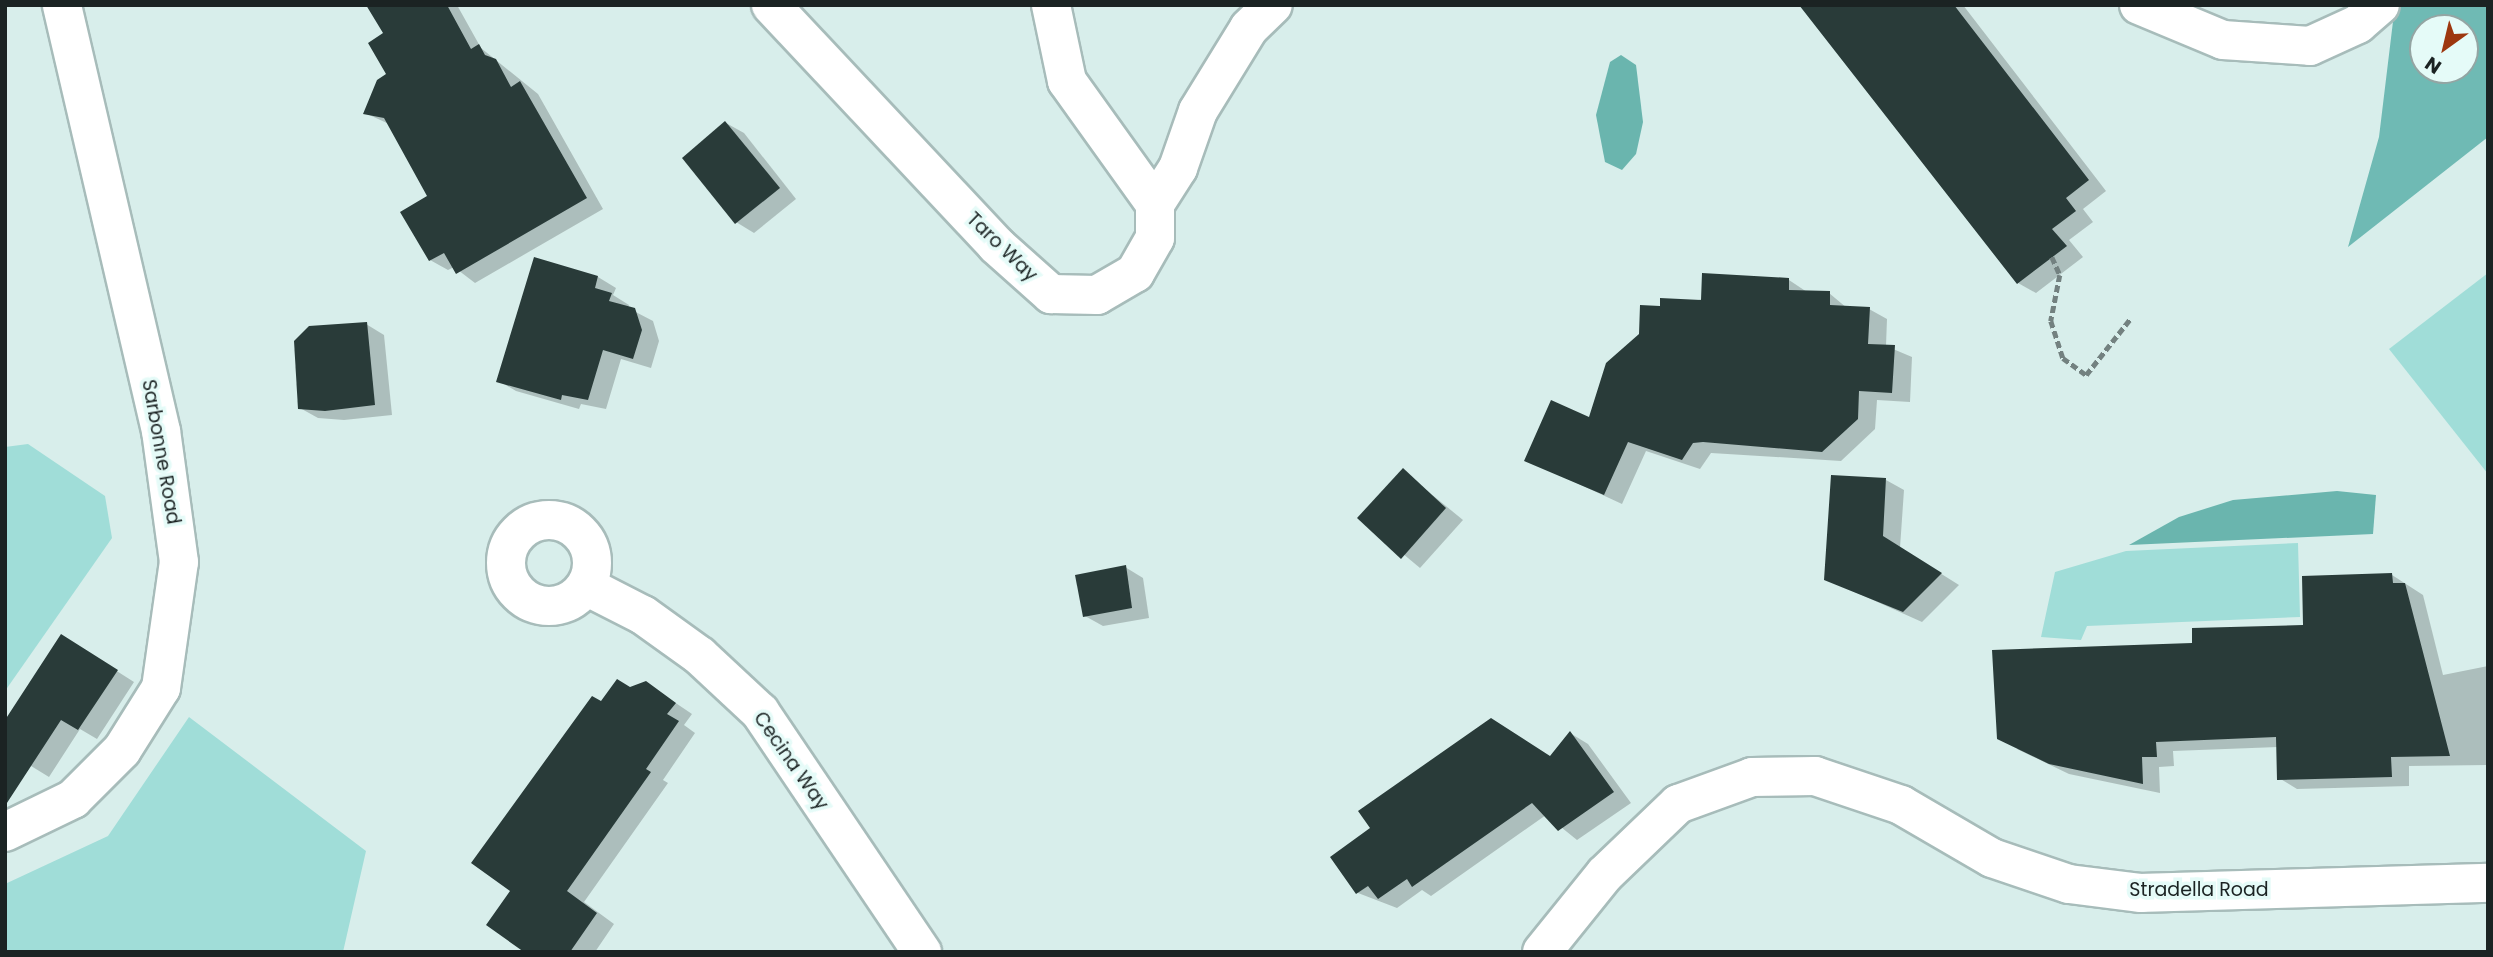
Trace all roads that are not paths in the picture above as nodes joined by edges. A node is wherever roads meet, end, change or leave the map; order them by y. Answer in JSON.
{"nodes":[{"id":1,"x":62,"y":5,"type":"edge"},
{"id":2,"x":771,"y":5,"type":"edge"},
{"id":3,"x":1051,"y":5,"type":"edge"},
{"id":4,"x":1273,"y":5,"type":"edge"},
{"id":5,"x":2139,"y":5,"type":"edge"},
{"id":6,"x":2380,"y":5,"type":"edge"},
{"id":7,"x":1155,"y":204,"type":"junction"},
{"id":8,"x":586,"y":586,"type":"dead end"},
{"id":9,"x":5,"y":832,"type":"edge"},
{"id":10,"x":2488,"y":883,"type":"edge"},
{"id":11,"x":922,"y":952,"type":"edge"},
{"id":12,"x":1542,"y":952,"type":"edge"}],
"edges":[{"from":1,"to":9,"type":"street","name":"Sarbonne Road"},
{"from":2,"to":7,"type":"street","name":"Taro Way"},
{"from":3,"to":7,"type":"street"},
{"from":4,"to":7,"type":"street"},
{"from":5,"to":6,"type":"street"},
{"from":8,"to":11,"type":"street","name":"Cecina Way"},
{"from":10,"to":12,"type":"street","name":"Stradella Road"}]}
